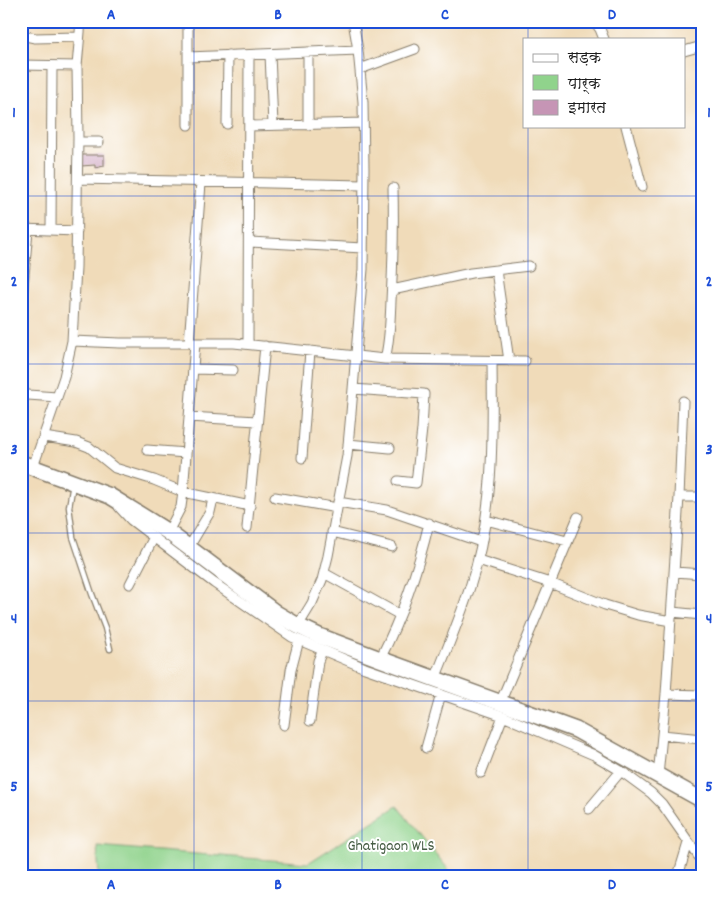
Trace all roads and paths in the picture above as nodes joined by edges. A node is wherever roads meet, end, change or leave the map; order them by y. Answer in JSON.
{"nodes":[{"id":1,"x":81,"y":21,"type":"edge"},
{"id":2,"x":188,"y":21,"type":"edge"},
{"id":3,"x":353,"y":21,"type":"edge"},
{"id":4,"x":594,"y":21,"type":"edge"},
{"id":5,"x":21,"y":35,"type":"edge"},
{"id":6,"x":78,"y":37,"type":"junction"},
{"id":7,"x":604,"y":38,"type":"edge"},
{"id":8,"x":702,"y":46,"type":"edge"},
{"id":9,"x":415,"y":49,"type":"dead end"},
{"id":10,"x":358,"y":50,"type":"junction"},
{"id":11,"x":686,"y":50,"type":"edge"},
{"id":12,"x":308,"y":52,"type":"junction"},
{"id":13,"x":270,"y":54,"type":"junction"},
{"id":14,"x":250,"y":55,"type":"junction"},
{"id":15,"x":228,"y":56,"type":"junction"},
{"id":16,"x":188,"y":57,"type":"junction"},
{"id":17,"x":21,"y":65,"type":"edge"},
{"id":18,"x":52,"y":66,"type":"junction"},
{"id":19,"x":77,"y":66,"type":"junction"},
{"id":20,"x":360,"y":69,"type":"junction"},
{"id":21,"x":227,"y":124,"type":"dead end"},
{"id":22,"x":363,"y":124,"type":"junction"},
{"id":23,"x":188,"y":125,"type":"dead end"},
{"id":24,"x":273,"y":125,"type":"junction"},
{"id":25,"x":308,"y":125,"type":"junction"},
{"id":26,"x":249,"y":126,"type":"junction"},
{"id":27,"x":627,"y":128,"type":"edge"},
{"id":28,"x":78,"y":142,"type":"junction"},
{"id":29,"x":99,"y":142,"type":"dead end"},
{"id":30,"x":78,"y":179,"type":"junction"},
{"id":31,"x":201,"y":182,"type":"junction"},
{"id":32,"x":249,"y":184,"type":"junction"},
{"id":33,"x":364,"y":185,"type":"junction"},
{"id":34,"x":642,"y":186,"type":"dead end"},
{"id":35,"x":393,"y":188,"type":"dead end"},
{"id":36,"x":25,"y":229,"type":"edge"},
{"id":37,"x":51,"y":230,"type":"junction"},
{"id":38,"x":77,"y":231,"type":"junction"},
{"id":39,"x":250,"y":242,"type":"junction"},
{"id":40,"x":363,"y":248,"type":"junction"},
{"id":41,"x":529,"y":266,"type":"dead end"},
{"id":42,"x":496,"y":270,"type":"junction"},
{"id":43,"x":392,"y":290,"type":"junction"},
{"id":44,"x":21,"y":310,"type":"edge"},
{"id":45,"x":72,"y":341,"type":"junction"},
{"id":46,"x":192,"y":343,"type":"junction"},
{"id":47,"x":248,"y":344,"type":"junction"},
{"id":48,"x":265,"y":346,"type":"junction"},
{"id":49,"x":310,"y":351,"type":"junction"},
{"id":50,"x":355,"y":356,"type":"junction"},
{"id":51,"x":385,"y":359,"type":"junction"},
{"id":52,"x":492,"y":361,"type":"junction"},
{"id":53,"x":509,"y":361,"type":"junction"},
{"id":54,"x":525,"y":361,"type":"dead end"},
{"id":55,"x":193,"y":368,"type":"junction"},
{"id":56,"x":233,"y":370,"type":"dead end"},
{"id":57,"x":353,"y":389,"type":"junction"},
{"id":58,"x":21,"y":392,"type":"edge"},
{"id":59,"x":57,"y":397,"type":"junction"},
{"id":60,"x":683,"y":401,"type":"dead end"},
{"id":61,"x":189,"y":418,"type":"junction"},
{"id":62,"x":257,"y":421,"type":"junction"},
{"id":63,"x":44,"y":437,"type":"junction"},
{"id":64,"x":348,"y":444,"type":"junction"},
{"id":65,"x":390,"y":448,"type":"dead end"},
{"id":66,"x":147,"y":450,"type":"dead end"},
{"id":67,"x":186,"y":453,"type":"junction"},
{"id":68,"x":302,"y":458,"type":"dead end"},
{"id":69,"x":27,"y":465,"type":"edge"},
{"id":70,"x":398,"y":481,"type":"dead end"},
{"id":71,"x":73,"y":482,"type":"junction"},
{"id":72,"x":183,"y":492,"type":"junction"},
{"id":73,"x":110,"y":496,"type":"junction"},
{"id":74,"x":275,"y":497,"type":"dead end"},
{"id":75,"x":679,"y":497,"type":"junction"},
{"id":76,"x":702,"y":497,"type":"edge"},
{"id":77,"x":213,"y":499,"type":"junction"},
{"id":78,"x":337,"y":505,"type":"junction"},
{"id":79,"x":250,"y":506,"type":"junction"},
{"id":80,"x":578,"y":517,"type":"dead end"},
{"id":81,"x":486,"y":520,"type":"junction"},
{"id":82,"x":429,"y":523,"type":"junction"},
{"id":83,"x":247,"y":528,"type":"dead end"},
{"id":84,"x":168,"y":532,"type":"junction"},
{"id":85,"x":332,"y":532,"type":"junction"},
{"id":86,"x":154,"y":536,"type":"junction"},
{"id":87,"x":567,"y":541,"type":"junction"},
{"id":88,"x":481,"y":542,"type":"junction"},
{"id":89,"x":189,"y":547,"type":"junction"},
{"id":90,"x":392,"y":547,"type":"dead end"},
{"id":91,"x":478,"y":560,"type":"junction"},
{"id":92,"x":675,"y":572,"type":"junction"},
{"id":93,"x":324,"y":573,"type":"junction"},
{"id":94,"x":702,"y":574,"type":"edge"},
{"id":95,"x":550,"y":583,"type":"junction"},
{"id":96,"x":130,"y":584,"type":"dead end"},
{"id":97,"x":400,"y":614,"type":"junction"},
{"id":98,"x":702,"y":615,"type":"edge"},
{"id":99,"x":671,"y":617,"type":"junction"},
{"id":100,"x":299,"y":633,"type":"junction"},
{"id":101,"x":110,"y":648,"type":"dead end"},
{"id":102,"x":322,"y":651,"type":"junction"},
{"id":103,"x":380,"y":659,"type":"junction"},
{"id":104,"x":438,"y":687,"type":"junction"},
{"id":105,"x":666,"y":694,"type":"junction"},
{"id":106,"x":702,"y":695,"type":"edge"},
{"id":107,"x":502,"y":709,"type":"junction"},
{"id":108,"x":310,"y":722,"type":"dead end"},
{"id":109,"x":284,"y":724,"type":"dead end"},
{"id":110,"x":662,"y":735,"type":"junction"},
{"id":111,"x":702,"y":739,"type":"edge"},
{"id":112,"x":426,"y":748,"type":"dead end"},
{"id":113,"x":621,"y":771,"type":"junction"},
{"id":114,"x":481,"y":773,"type":"dead end"},
{"id":115,"x":658,"y":776,"type":"junction"},
{"id":116,"x":702,"y":800,"type":"edge"},
{"id":117,"x":589,"y":809,"type":"dead end"},
{"id":118,"x":688,"y":843,"type":"junction"},
{"id":119,"x":702,"y":862,"type":"edge"},
{"id":120,"x":678,"y":876,"type":"edge"}],
"edges":[{"from":1,"to":6,"type":"street"},
{"from":2,"to":16,"type":"street"},
{"from":3,"to":10,"type":"street"},
{"from":4,"to":7,"type":"street"},
{"from":5,"to":6,"type":"street"},
{"from":6,"to":19,"type":"street"},
{"from":8,"to":11,"type":"street"},
{"from":9,"to":20,"type":"street"},
{"from":10,"to":12,"type":"street"},
{"from":10,"to":20,"type":"street"},
{"from":12,"to":13,"type":"street"},
{"from":12,"to":25,"type":"street"},
{"from":13,"to":14,"type":"street"},
{"from":13,"to":24,"type":"street"},
{"from":14,"to":15,"type":"street"},
{"from":14,"to":26,"type":"street"},
{"from":15,"to":16,"type":"street"},
{"from":15,"to":21,"type":"street"},
{"from":16,"to":23,"type":"street"},
{"from":17,"to":18,"type":"street"},
{"from":18,"to":19,"type":"street"},
{"from":18,"to":37,"type":"street"},
{"from":19,"to":28,"type":"street"},
{"from":20,"to":22,"type":"street"},
{"from":22,"to":25,"type":"street"},
{"from":22,"to":33,"type":"street"},
{"from":24,"to":25,"type":"street"},
{"from":24,"to":26,"type":"street"},
{"from":26,"to":32,"type":"street"},
{"from":27,"to":34,"type":"street"},
{"from":28,"to":29,"type":"street"},
{"from":28,"to":30,"type":"street"},
{"from":30,"to":31,"type":"street"},
{"from":30,"to":38,"type":"street"},
{"from":31,"to":32,"type":"street"},
{"from":31,"to":46,"type":"street"},
{"from":32,"to":33,"type":"street"},
{"from":32,"to":39,"type":"street"},
{"from":33,"to":40,"type":"street"},
{"from":35,"to":43,"type":"street"},
{"from":36,"to":37,"type":"street"},
{"from":36,"to":44,"type":"street"},
{"from":37,"to":38,"type":"street"},
{"from":38,"to":45,"type":"street"},
{"from":39,"to":40,"type":"street"},
{"from":39,"to":47,"type":"street"},
{"from":40,"to":50,"type":"street"},
{"from":41,"to":42,"type":"street"},
{"from":42,"to":43,"type":"street"},
{"from":42,"to":53,"type":"street"},
{"from":43,"to":51,"type":"street"},
{"from":45,"to":46,"type":"street"},
{"from":45,"to":59,"type":"street"},
{"from":46,"to":47,"type":"street"},
{"from":46,"to":55,"type":"street"},
{"from":47,"to":48,"type":"street"},
{"from":48,"to":49,"type":"street"},
{"from":48,"to":62,"type":"street"},
{"from":49,"to":50,"type":"street"},
{"from":49,"to":68,"type":"street"},
{"from":50,"to":51,"type":"street"},
{"from":50,"to":57,"type":"street"},
{"from":51,"to":52,"type":"street"},
{"from":52,"to":53,"type":"street"},
{"from":52,"to":81,"type":"street"},
{"from":53,"to":54,"type":"street"},
{"from":55,"to":56,"type":"street"},
{"from":55,"to":61,"type":"street"},
{"from":57,"to":64,"type":"street"},
{"from":57,"to":70,"type":"street"},
{"from":58,"to":59,"type":"street"},
{"from":59,"to":63,"type":"street"},
{"from":60,"to":75,"type":"street"},
{"from":61,"to":62,"type":"street"},
{"from":61,"to":67,"type":"street"},
{"from":62,"to":79,"type":"street"},
{"from":63,"to":69,"type":"street"},
{"from":63,"to":72,"type":"street"},
{"from":64,"to":65,"type":"street"},
{"from":64,"to":78,"type":"street"},
{"from":66,"to":67,"type":"street"},
{"from":67,"to":72,"type":"street"},
{"from":69,"to":71,"type":"highway"},
{"from":71,"to":73,"type":"highway"},
{"from":71,"to":101,"type":"lane"},
{"from":72,"to":77,"type":"street"},
{"from":72,"to":84,"type":"street"},
{"from":73,"to":84,"type":"highway"},
{"from":73,"to":86,"type":"street"},
{"from":74,"to":78,"type":"street"},
{"from":75,"to":76,"type":"street"},
{"from":75,"to":92,"type":"street"},
{"from":77,"to":79,"type":"street"},
{"from":77,"to":89,"type":"street"},
{"from":78,"to":82,"type":"street"},
{"from":78,"to":85,"type":"street"},
{"from":79,"to":83,"type":"street"},
{"from":80,"to":87,"type":"street"},
{"from":81,"to":87,"type":"street"},
{"from":81,"to":88,"type":"street"},
{"from":82,"to":88,"type":"street"},
{"from":82,"to":97,"type":"street"},
{"from":84,"to":89,"type":"highway"},
{"from":85,"to":90,"type":"street"},
{"from":85,"to":93,"type":"street"},
{"from":86,"to":96,"type":"street"},
{"from":86,"to":100,"type":"street"},
{"from":87,"to":95,"type":"street"},
{"from":88,"to":91,"type":"street"},
{"from":89,"to":100,"type":"highway"},
{"from":91,"to":95,"type":"street"},
{"from":91,"to":104,"type":"street"},
{"from":92,"to":94,"type":"street"},
{"from":92,"to":99,"type":"street"},
{"from":93,"to":97,"type":"street"},
{"from":93,"to":100,"type":"street"},
{"from":95,"to":99,"type":"street"},
{"from":95,"to":107,"type":"street"},
{"from":97,"to":103,"type":"street"},
{"from":98,"to":99,"type":"street"},
{"from":99,"to":105,"type":"street"},
{"from":100,"to":102,"type":"street"},
{"from":100,"to":103,"type":"highway"},
{"from":100,"to":109,"type":"street"},
{"from":102,"to":104,"type":"street"},
{"from":102,"to":108,"type":"street"},
{"from":103,"to":104,"type":"highway"},
{"from":104,"to":107,"type":"highway"},
{"from":104,"to":112,"type":"street"},
{"from":105,"to":106,"type":"street"},
{"from":105,"to":110,"type":"street"},
{"from":107,"to":113,"type":"street"},
{"from":107,"to":114,"type":"street"},
{"from":107,"to":115,"type":"highway"},
{"from":110,"to":111,"type":"street"},
{"from":110,"to":115,"type":"street"},
{"from":113,"to":117,"type":"street"},
{"from":113,"to":118,"type":"street"},
{"from":115,"to":116,"type":"highway"},
{"from":118,"to":119,"type":"street"},
{"from":118,"to":120,"type":"street"}]}
